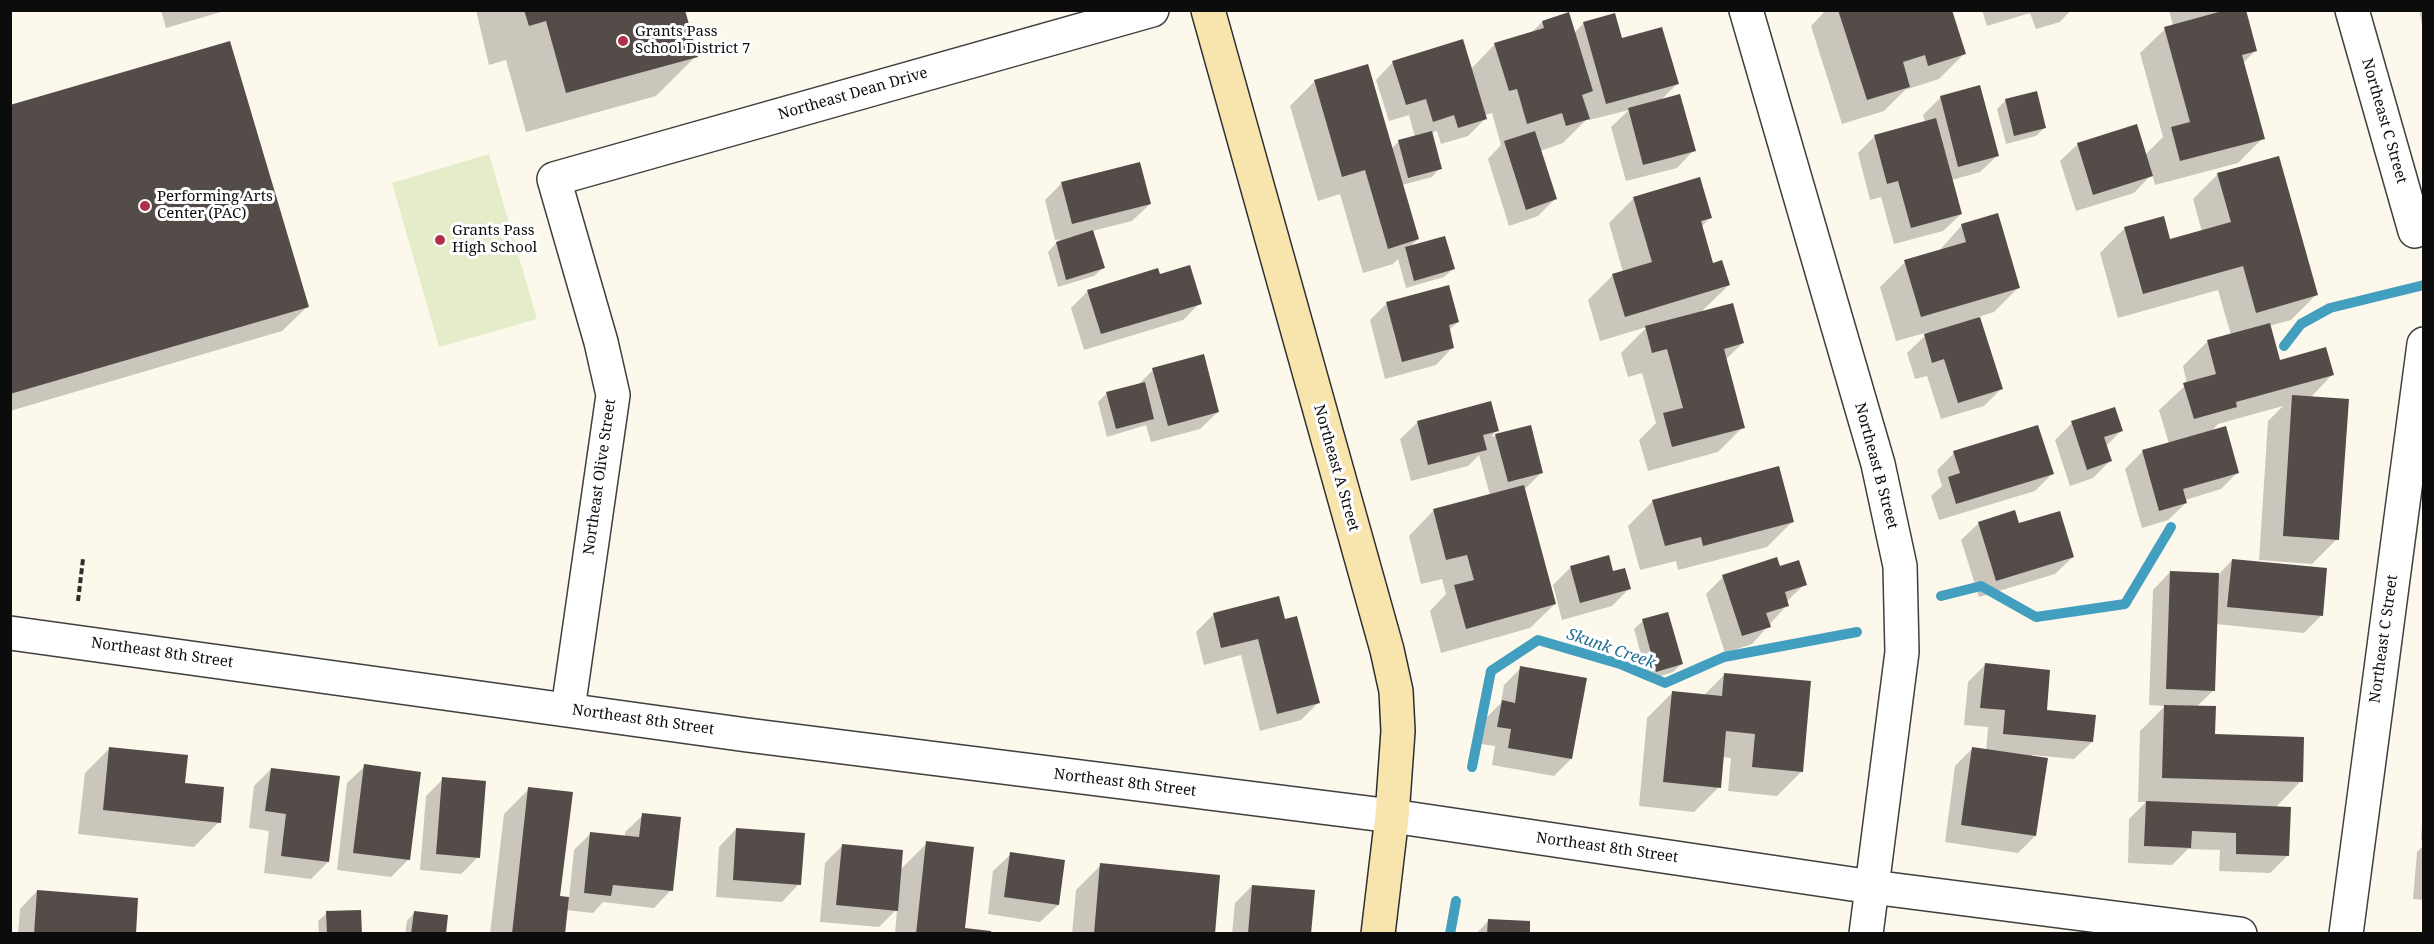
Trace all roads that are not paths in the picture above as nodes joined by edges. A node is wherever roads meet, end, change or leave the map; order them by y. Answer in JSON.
{"nodes":[{"id":1,"x":1152,"y":10,"type":"edge"},
{"id":2,"x":1208,"y":10,"type":"edge"},
{"id":3,"x":1746,"y":10,"type":"edge"},
{"id":4,"x":2352,"y":10,"type":"edge"},
{"id":5,"x":554,"y":179,"type":"joint"},
{"id":6,"x":2415,"y":231,"type":"dead end"},
{"id":7,"x":2424,"y":344,"type":"edge"},
{"id":8,"x":10,"y":633,"type":"edge"},
{"id":9,"x":568,"y":709,"type":"junction"},
{"id":10,"x":1392,"y":816,"type":"junction"},
{"id":11,"x":1872,"y":887,"type":"junction"},
{"id":12,"x":1378,"y":933,"type":"edge"},
{"id":13,"x":1866,"y":933,"type":"edge"},
{"id":14,"x":2240,"y":933,"type":"edge"},
{"id":15,"x":2346,"y":933,"type":"edge"}],
"edges":[{"from":1,"to":5,"type":"street","name":"Northeast Dean Drive"},
{"from":2,"to":10,"type":"street","name":"Northeast A Street"},
{"from":3,"to":11,"type":"street","name":"Northeast B Street"},
{"from":4,"to":6,"type":"street","name":"Northeast C Street"},
{"from":5,"to":9,"type":"street","name":"Northeast Olive Street"},
{"from":7,"to":15,"type":"street","name":"Northeast C Street"},
{"from":8,"to":9,"type":"street","name":"Northeast 8th Street"},
{"from":9,"to":10,"type":"street","name":"Northeast 8th Street"},
{"from":10,"to":11,"type":"street","name":"Northeast 8th Street"},
{"from":10,"to":12,"type":"street","name":"Northeast A Street"},
{"from":11,"to":13,"type":"street","name":"Northeast B Street"},
{"from":11,"to":14,"type":"street","name":"Northeast 8th Street"}]}
